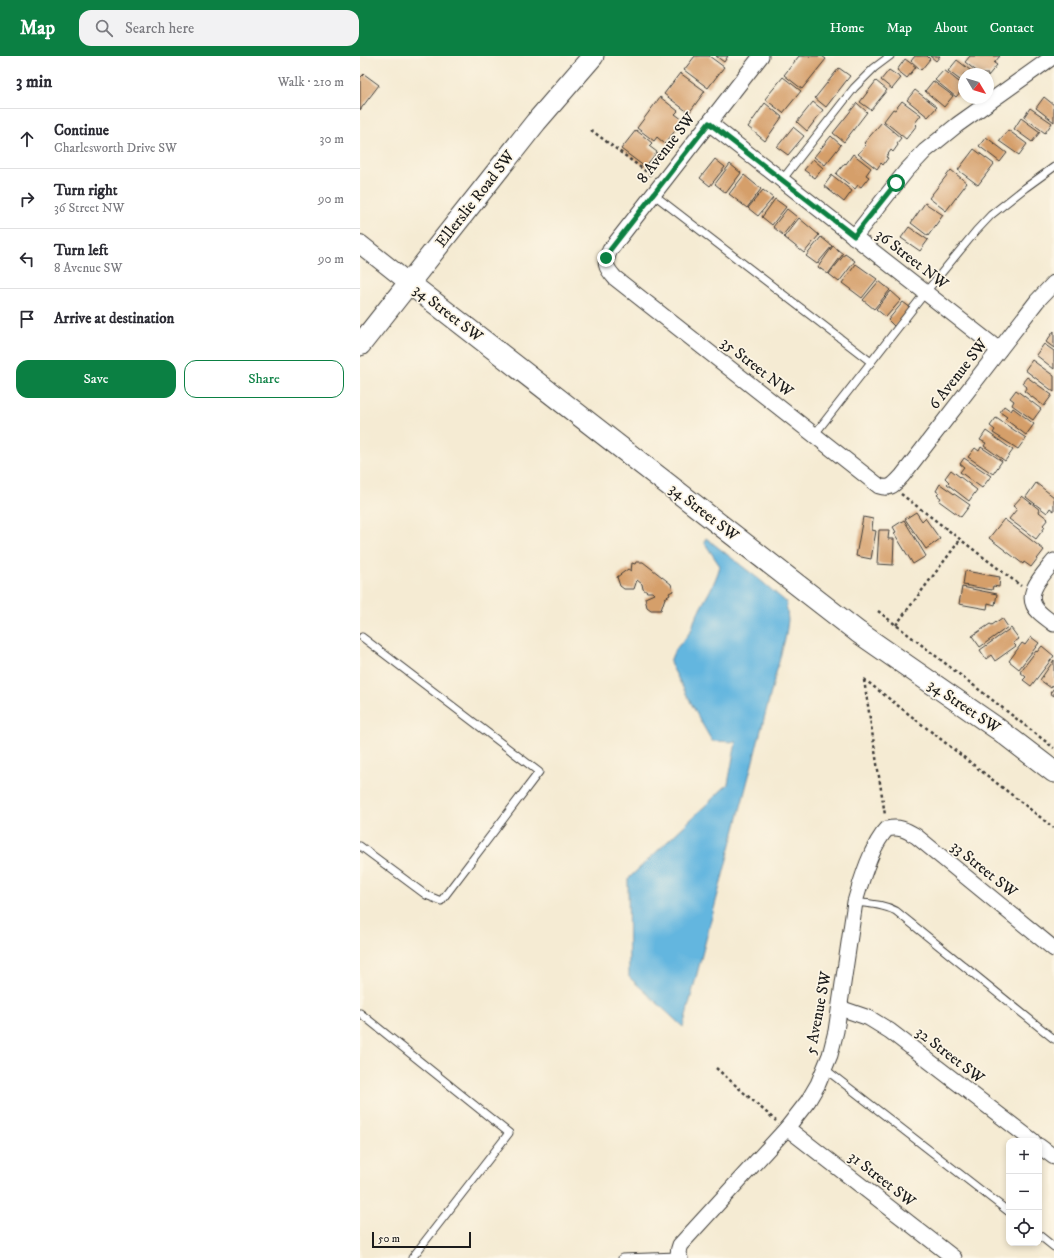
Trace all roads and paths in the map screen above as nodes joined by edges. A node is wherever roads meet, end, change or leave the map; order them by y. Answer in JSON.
{"nodes":[{"id":1,"x":593,"y":56,"type":"edge"},
{"id":2,"x":761,"y":56,"type":"edge"},
{"id":3,"x":890,"y":56,"type":"edge"},
{"id":4,"x":1054,"y":56,"type":"edge"},
{"id":5,"x":709,"y":123,"type":"junction"},
{"id":6,"x":591,"y":130,"type":"dead end"},
{"id":7,"x":1054,"y":167,"type":"edge"},
{"id":8,"x":782,"y":180,"type":"junction"},
{"id":9,"x":657,"y":189,"type":"junction"},
{"id":10,"x":854,"y":236,"type":"junction"},
{"id":11,"x":360,"y":244,"type":"edge"},
{"id":12,"x":606,"y":264,"type":"joint"},
{"id":13,"x":410,"y":283,"type":"junction"},
{"id":14,"x":1054,"y":283,"type":"edge"},
{"id":15,"x":925,"y":293,"type":"junction"},
{"id":16,"x":360,"y":345,"type":"edge"},
{"id":17,"x":999,"y":350,"type":"junction"},
{"id":18,"x":871,"y":362,"type":"junction"},
{"id":19,"x":814,"y":435,"type":"junction"},
{"id":20,"x":891,"y":487,"type":"junction"},
{"id":21,"x":960,"y":540,"type":"junction"},
{"id":22,"x":1054,"y":561,"type":"edge"},
{"id":23,"x":1032,"y":595,"type":"junction"},
{"id":24,"x":878,"y":612,"type":"dead end"},
{"id":25,"x":1054,"y":624,"type":"edge"},
{"id":26,"x":896,"y":625,"type":"junction"},
{"id":27,"x":362,"y":637,"type":"dead end"},
{"id":28,"x":1054,"y":748,"type":"edge"},
{"id":29,"x":1054,"y":772,"type":"edge"},
{"id":30,"x":1054,"y":828,"type":"edge"},
{"id":31,"x":887,"y":829,"type":"junction"},
{"id":32,"x":360,"y":846,"type":"edge"},
{"id":33,"x":855,"y":902,"type":"junction"},
{"id":34,"x":1054,"y":949,"type":"edge"},
{"id":35,"x":840,"y":1008,"type":"junction"},
{"id":36,"x":360,"y":1013,"type":"edge"},
{"id":37,"x":1054,"y":1040,"type":"edge"},
{"id":38,"x":716,"y":1068,"type":"dead end"},
{"id":39,"x":825,"y":1069,"type":"junction"},
{"id":40,"x":786,"y":1129,"type":"junction"},
{"id":41,"x":1029,"y":1138,"type":"edge"},
{"id":42,"x":1042,"y":1148,"type":"edge"},
{"id":43,"x":1054,"y":1157,"type":"edge"},
{"id":44,"x":1006,"y":1210,"type":"edge"},
{"id":45,"x":1042,"y":1237,"type":"edge"},
{"id":46,"x":1054,"y":1247,"type":"edge"},
{"id":47,"x":679,"y":1257,"type":"edge"},
{"id":48,"x":412,"y":1258,"type":"edge"},
{"id":49,"x":622,"y":1258,"type":"edge"},
{"id":50,"x":954,"y":1258,"type":"edge"}],
"edges":[{"from":1,"to":13,"type":"main road","name":"Ellerslie Road SW"},
{"from":2,"to":5,"type":"street","name":"8 Avenue SW"},
{"from":3,"to":8,"type":"lane"},
{"from":4,"to":10,"type":"street"},
{"from":5,"to":8,"type":"street","name":"36 Street NW"},
{"from":5,"to":9,"type":"street","name":"8 Avenue SW"},
{"from":6,"to":9,"type":"path"},
{"from":7,"to":15,"type":"lane"},
{"from":8,"to":10,"type":"street","name":"36 Street NW"},
{"from":9,"to":12,"type":"street","name":"8 Avenue SW"},
{"from":9,"to":18,"type":"lane"},
{"from":10,"to":15,"type":"street","name":"36 Street NW"},
{"from":11,"to":13,"type":"street","name":"34 Street SW"},
{"from":12,"to":19,"type":"street","name":"35 Street NW"},
{"from":13,"to":16,"type":"main road","name":"Ellerslie Road SW"},
{"from":13,"to":29,"type":"main road","name":"34 Street SW"},
{"from":14,"to":17,"type":"street","name":"6 Avenue SW"},
{"from":15,"to":17,"type":"street","name":"36 Street NW"},
{"from":15,"to":18,"type":"lane"},
{"from":17,"to":20,"type":"street","name":"6 Avenue SW"},
{"from":18,"to":19,"type":"lane"},
{"from":19,"to":20,"type":"street","name":"35 Street NW"},
{"from":20,"to":21,"type":"path"},
{"from":21,"to":23,"type":"path"},
{"from":21,"to":26,"type":"path"},
{"from":22,"to":23,"type":"street"},
{"from":23,"to":25,"type":"street"},
{"from":24,"to":26,"type":"path"},
{"from":26,"to":28,"type":"path"},
{"from":27,"to":32,"type":"lane"},
{"from":30,"to":31,"type":"path"},
{"from":31,"to":33,"type":"street","name":"5 Avenue SW"},
{"from":31,"to":34,"type":"street","name":"33 Street SW"},
{"from":33,"to":35,"type":"street","name":"5 Avenue SW"},
{"from":33,"to":37,"type":"lane"},
{"from":35,"to":39,"type":"street","name":"5 Avenue SW"},
{"from":35,"to":41,"type":"street","name":"32 Street SW"},
{"from":36,"to":48,"type":"lane"},
{"from":38,"to":40,"type":"path"},
{"from":39,"to":40,"type":"street","name":"5 Avenue SW"},
{"from":39,"to":44,"type":"lane"},
{"from":40,"to":47,"type":"street","name":"5 Avenue SW"},
{"from":40,"to":50,"type":"street","name":"31 Street SW"},
{"from":42,"to":43,"type":"street"},
{"from":45,"to":46,"type":"lane"},
{"from":47,"to":49,"type":"lane"}]}
